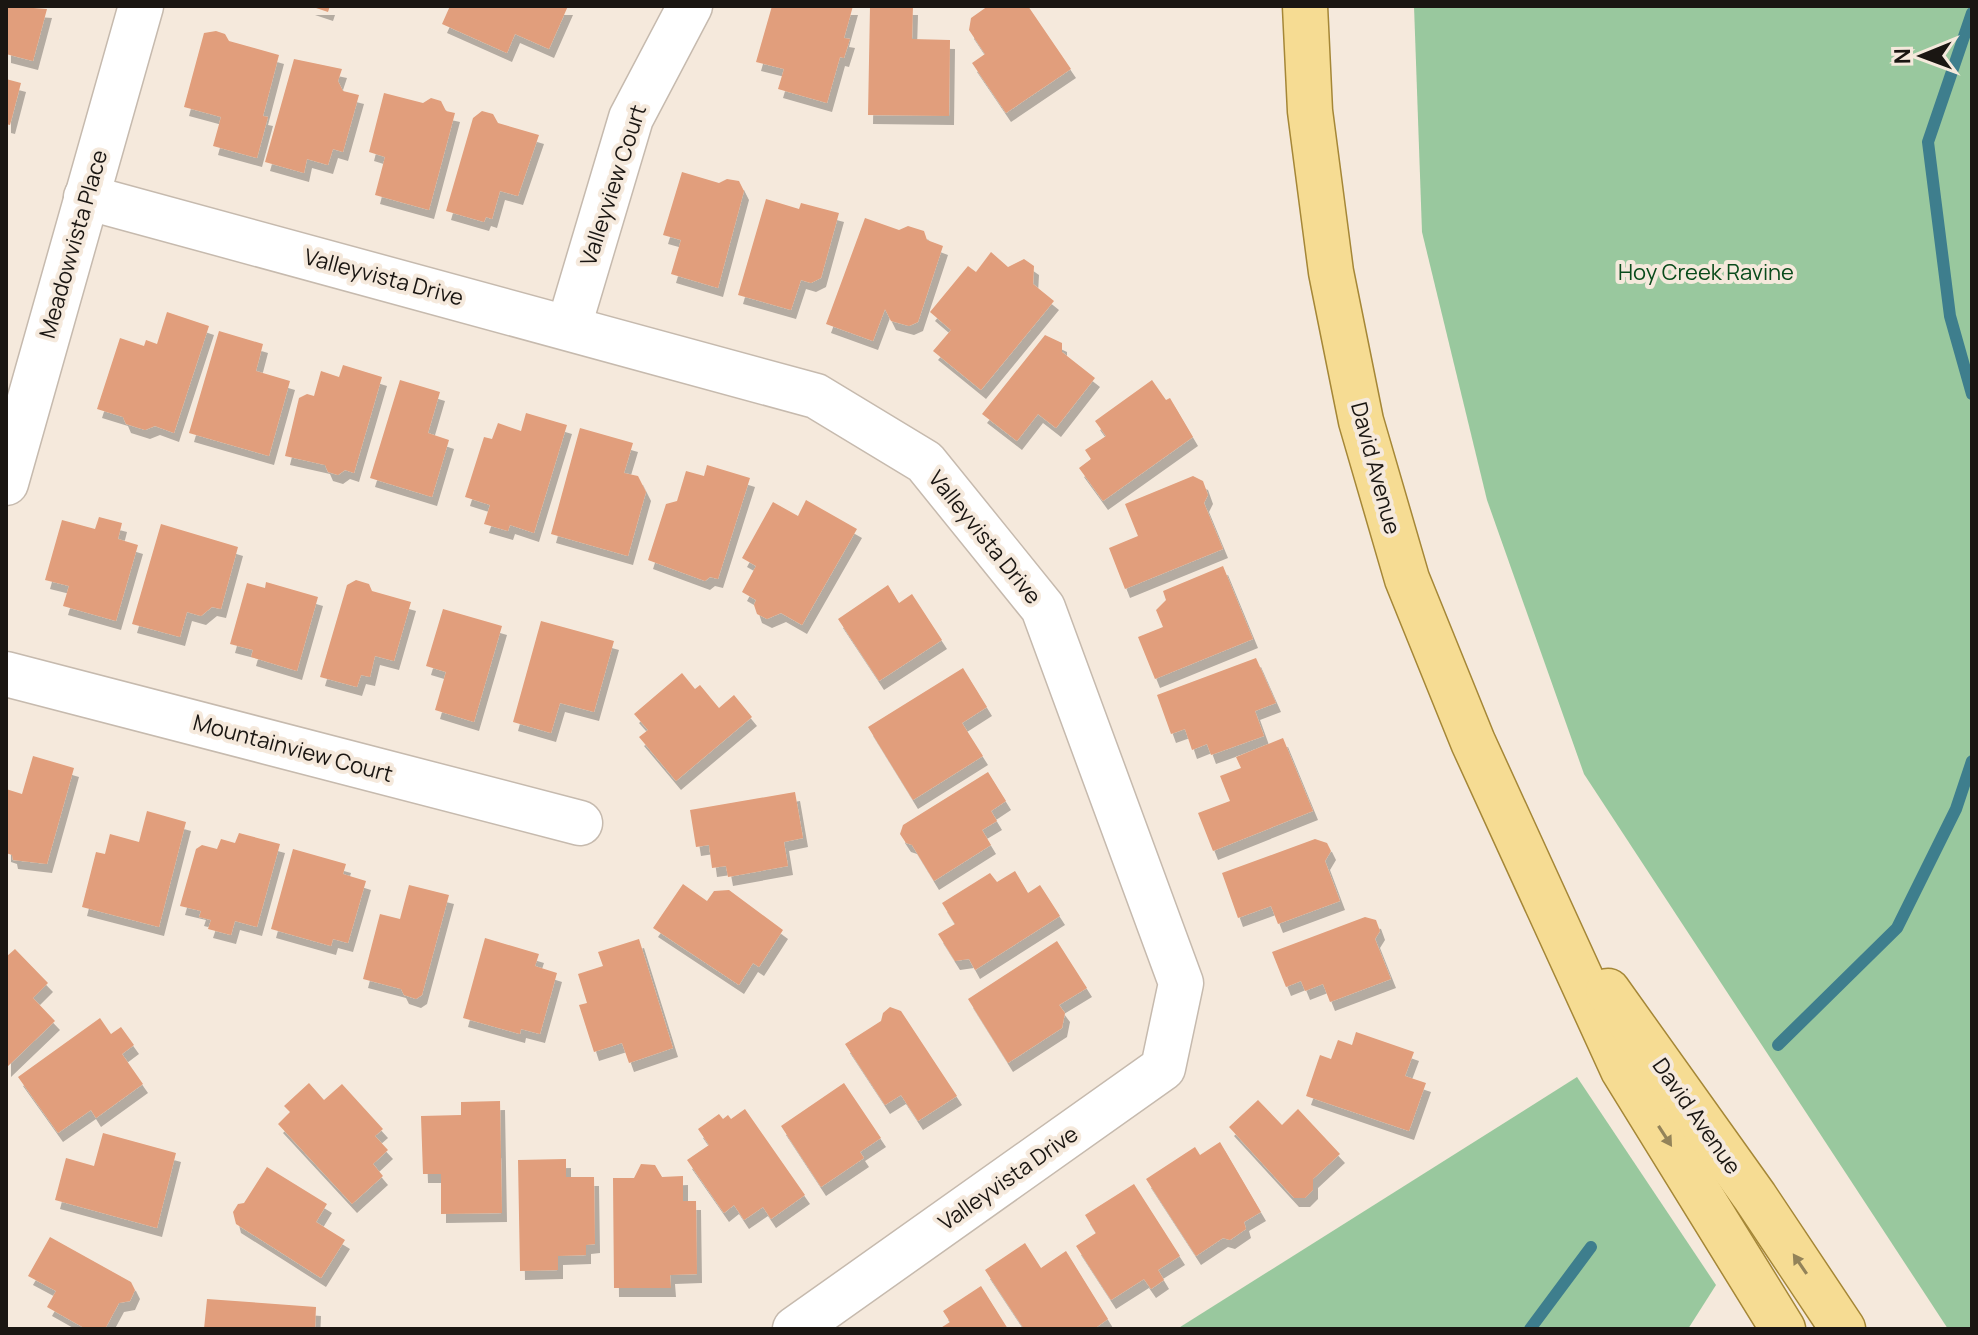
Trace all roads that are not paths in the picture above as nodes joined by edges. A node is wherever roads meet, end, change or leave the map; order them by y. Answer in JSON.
{"nodes":[{"id":1,"x":141,"y":6,"type":"edge"},
{"id":2,"x":690,"y":6,"type":"edge"},
{"id":3,"x":1305,"y":6,"type":"edge"},
{"id":4,"x":86,"y":197,"type":"junction"},
{"id":5,"x":569,"y":326,"type":"junction"},
{"id":6,"x":6,"y":483,"type":"edge"},
{"id":7,"x":6,"y":674,"type":"edge"},
{"id":8,"x":580,"y":823,"type":"dead end"},
{"id":9,"x":1547,"y":905,"type":"junction"},
{"id":10,"x":1775,"y":1325,"type":"edge"},
{"id":11,"x":795,"y":1329,"type":"edge"},
{"id":12,"x":1843,"y":1329,"type":"edge"}],
"edges":[{"from":1,"to":4,"type":"street","name":"Meadowvista Place"},
{"from":2,"to":5,"type":"street","name":"Valleyview Court"},
{"from":3,"to":9,"type":"main road","name":"David Avenue"},
{"from":4,"to":5,"type":"street","name":"Valleyvista Drive"},
{"from":4,"to":6,"type":"street","name":"Meadowvista Place"},
{"from":5,"to":11,"type":"street","name":"Valleyvista Drive"},
{"from":7,"to":8,"type":"street","name":"Mountainview Court"},
{"from":9,"to":10,"type":"main road","name":"David Avenue","one_way":true},
{"from":12,"to":9,"type":"main road","name":"David Avenue","one_way":true}]}
